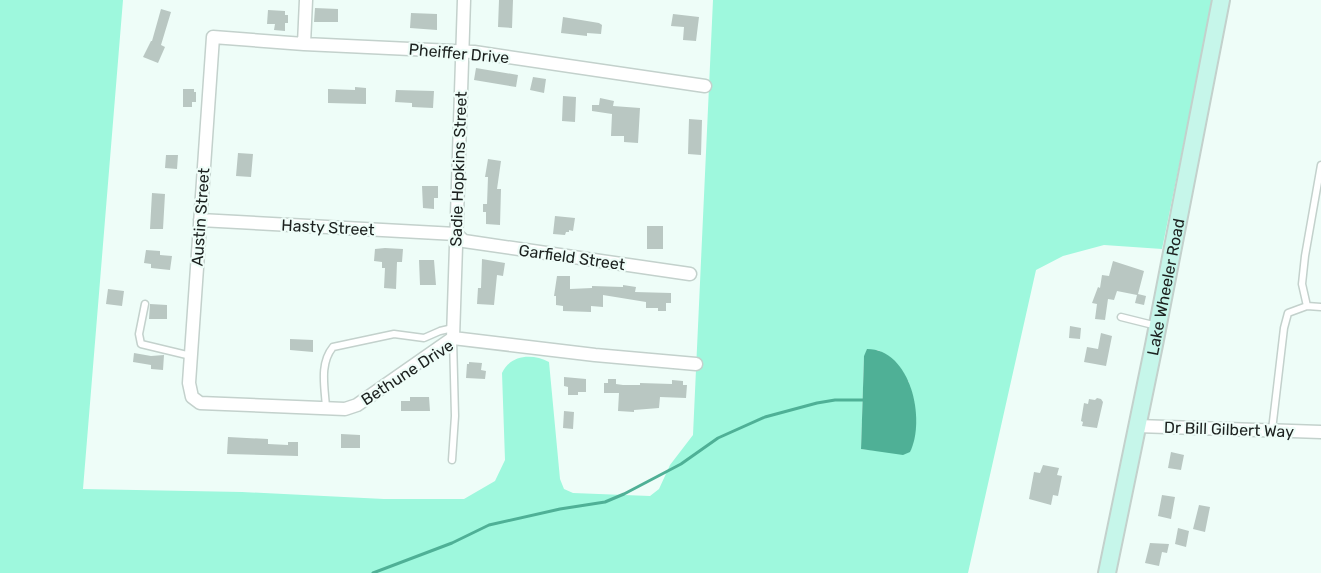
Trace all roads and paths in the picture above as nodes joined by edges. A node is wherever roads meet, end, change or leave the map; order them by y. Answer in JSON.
{"nodes":[{"id":1,"x":306,"y":0,"type":"edge"},
{"id":2,"x":464,"y":0,"type":"edge"},
{"id":3,"x":1221,"y":0,"type":"edge"},
{"id":4,"x":213,"y":37,"type":"joint"},
{"id":5,"x":304,"y":44,"type":"junction"},
{"id":6,"x":463,"y":51,"type":"junction"},
{"id":7,"x":705,"y":86,"type":"dead end"},
{"id":8,"x":1321,"y":165,"type":"edge"},
{"id":9,"x":200,"y":220,"type":"junction"},
{"id":10,"x":456,"y":234,"type":"junction"},
{"id":11,"x":690,"y":274,"type":"dead end"},
{"id":12,"x":145,"y":304,"type":"dead end"},
{"id":13,"x":1307,"y":306,"type":"junction"},
{"id":14,"x":1321,"y":307,"type":"edge"},
{"id":15,"x":1121,"y":317,"type":"dead end"},
{"id":16,"x":1158,"y":327,"type":"junction"},
{"id":17,"x":453,"y":333,"type":"junction"},
{"id":18,"x":191,"y":356,"type":"junction"},
{"id":19,"x":696,"y":364,"type":"dead end"},
{"id":20,"x":192,"y":397,"type":"joint"},
{"id":21,"x":326,"y":408,"type":"junction"},
{"id":22,"x":1137,"y":426,"type":"junction"},
{"id":23,"x":1272,"y":430,"type":"junction"},
{"id":24,"x":1321,"y":432,"type":"edge"},
{"id":25,"x":452,"y":460,"type":"dead end"},
{"id":26,"x":1107,"y":573,"type":"edge"}],
"edges":[{"from":1,"to":5,"type":"street"},
{"from":2,"to":6,"type":"street","name":"Sadie Hopkins Street"},
{"from":3,"to":16,"type":"street","name":"Lake Wheeler Road"},
{"from":4,"to":5,"type":"street","name":"Pheiffer Drive"},
{"from":4,"to":9,"type":"street","name":"Austin Street"},
{"from":5,"to":6,"type":"street","name":"Pheiffer Drive"},
{"from":6,"to":7,"type":"street","name":"Pheiffer Drive"},
{"from":6,"to":10,"type":"street","name":"Sadie Hopkins Street"},
{"from":8,"to":13,"type":"lane"},
{"from":9,"to":10,"type":"street","name":"Hasty Street"},
{"from":9,"to":18,"type":"street","name":"Austin Street"},
{"from":10,"to":11,"type":"street","name":"Garfield Street"},
{"from":10,"to":17,"type":"street","name":"Sadie Hopkins Street"},
{"from":12,"to":18,"type":"lane"},
{"from":13,"to":14,"type":"lane"},
{"from":13,"to":23,"type":"lane"},
{"from":15,"to":16,"type":"lane"},
{"from":16,"to":22,"type":"street","name":"Lake Wheeler Road"},
{"from":17,"to":19,"type":"street","name":"Bethune Drive"},
{"from":17,"to":21,"type":"street","name":"Bethune Drive"},
{"from":17,"to":21,"type":"lane"},
{"from":17,"to":25,"type":"lane"},
{"from":18,"to":20,"type":"street","name":"Austin Street"},
{"from":20,"to":21,"type":"street","name":"Bethune Drive"},
{"from":22,"to":23,"type":"street","name":"Dr Bill Gilbert Way"},
{"from":22,"to":26,"type":"street","name":"Lake Wheeler Road"},
{"from":23,"to":24,"type":"street","name":"Dr Bill Gilbert Way"}]}
